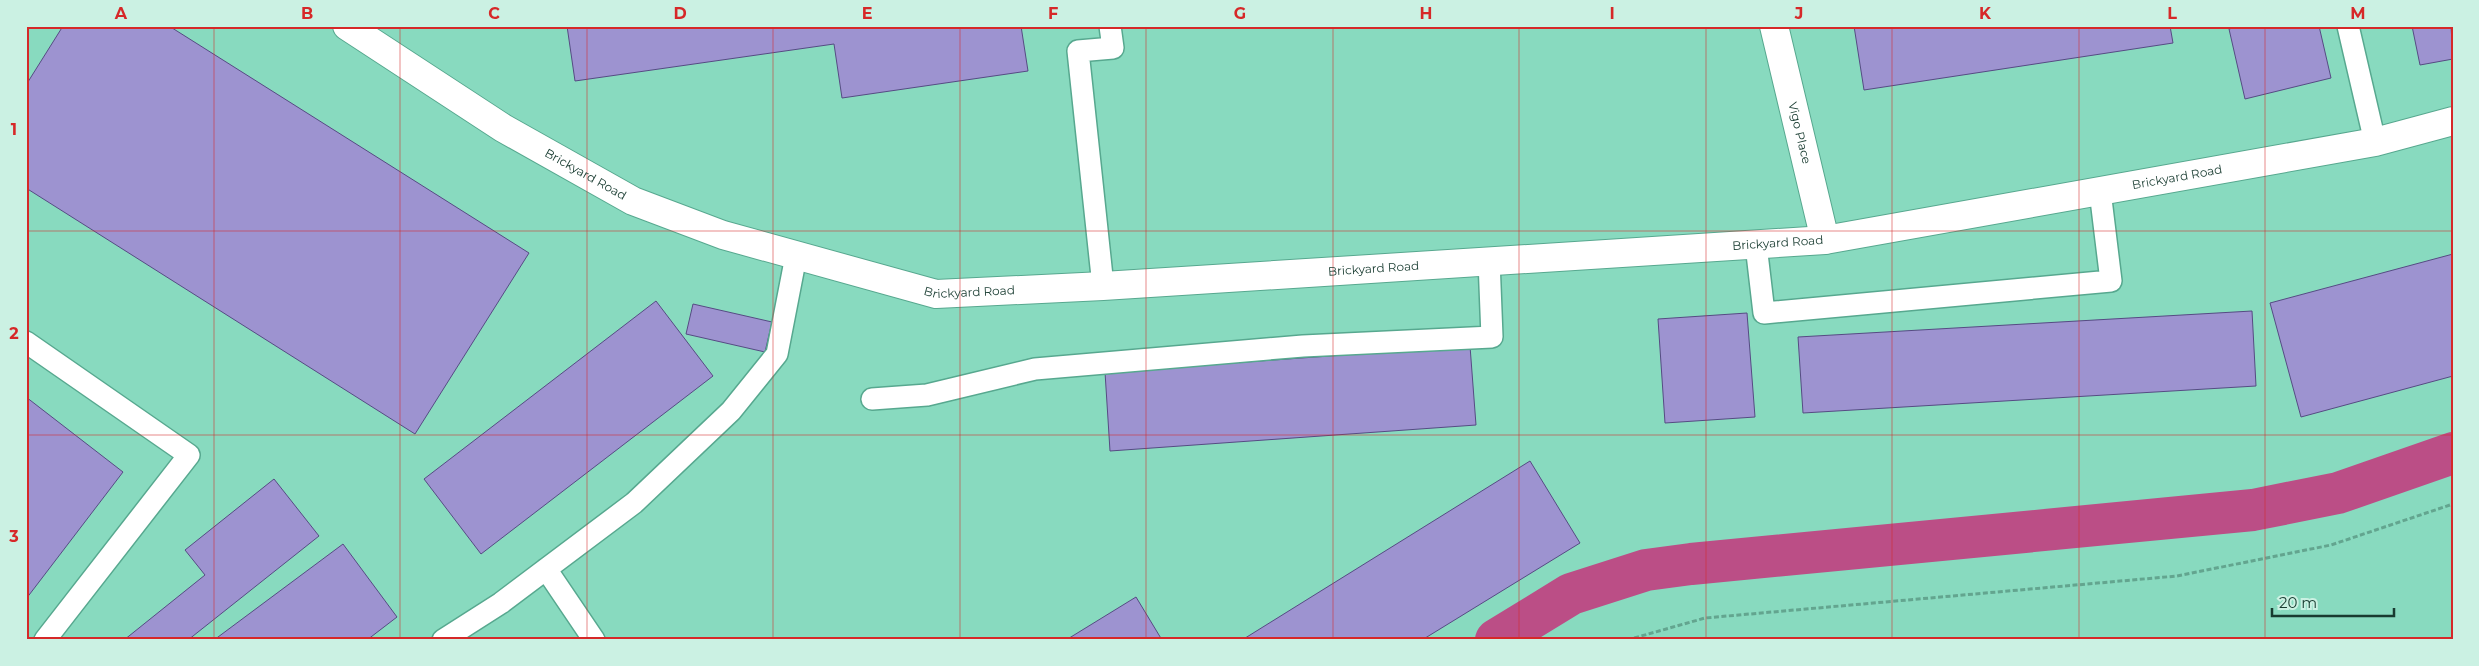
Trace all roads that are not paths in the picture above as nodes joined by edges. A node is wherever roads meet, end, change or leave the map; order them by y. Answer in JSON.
{"nodes":[{"id":1,"x":348,"y":26,"type":"edge"},
{"id":2,"x":1110,"y":26,"type":"edge"},
{"id":3,"x":1774,"y":26,"type":"edge"},
{"id":4,"x":2348,"y":26,"type":"edge"},
{"id":5,"x":2453,"y":121,"type":"edge"},
{"id":6,"x":2375,"y":142,"type":"junction"},
{"id":7,"x":2100,"y":191,"type":"junction"},
{"id":8,"x":1825,"y":240,"type":"junction"},
{"id":9,"x":1756,"y":246,"type":"junction"},
{"id":10,"x":796,"y":256,"type":"junction"},
{"id":11,"x":1489,"y":260,"type":"junction"},
{"id":12,"x":1103,"y":286,"type":"junction"},
{"id":13,"x":26,"y":342,"type":"edge"},
{"id":14,"x":872,"y":399,"type":"dead end"},
{"id":15,"x":546,"y":569,"type":"junction"},
{"id":16,"x":45,"y":640,"type":"edge"},
{"id":17,"x":443,"y":640,"type":"edge"},
{"id":18,"x":594,"y":640,"type":"edge"}],
"edges":[{"from":1,"to":10,"type":"street","name":"Brickyard Road"},
{"from":2,"to":12,"type":"lane"},
{"from":3,"to":8,"type":"street","name":"Vigo Place"},
{"from":4,"to":6,"type":"lane"},
{"from":5,"to":6,"type":"street","name":"Brickyard Road"},
{"from":6,"to":7,"type":"street","name":"Brickyard Road"},
{"from":7,"to":8,"type":"street","name":"Brickyard Road"},
{"from":7,"to":9,"type":"lane"},
{"from":8,"to":9,"type":"street","name":"Brickyard Road"},
{"from":9,"to":11,"type":"street","name":"Brickyard Road"},
{"from":10,"to":12,"type":"street","name":"Brickyard Road"},
{"from":10,"to":15,"type":"lane"},
{"from":11,"to":12,"type":"street","name":"Brickyard Road"},
{"from":11,"to":14,"type":"lane"},
{"from":13,"to":16,"type":"lane"},
{"from":15,"to":17,"type":"lane"},
{"from":15,"to":18,"type":"lane"}]}
